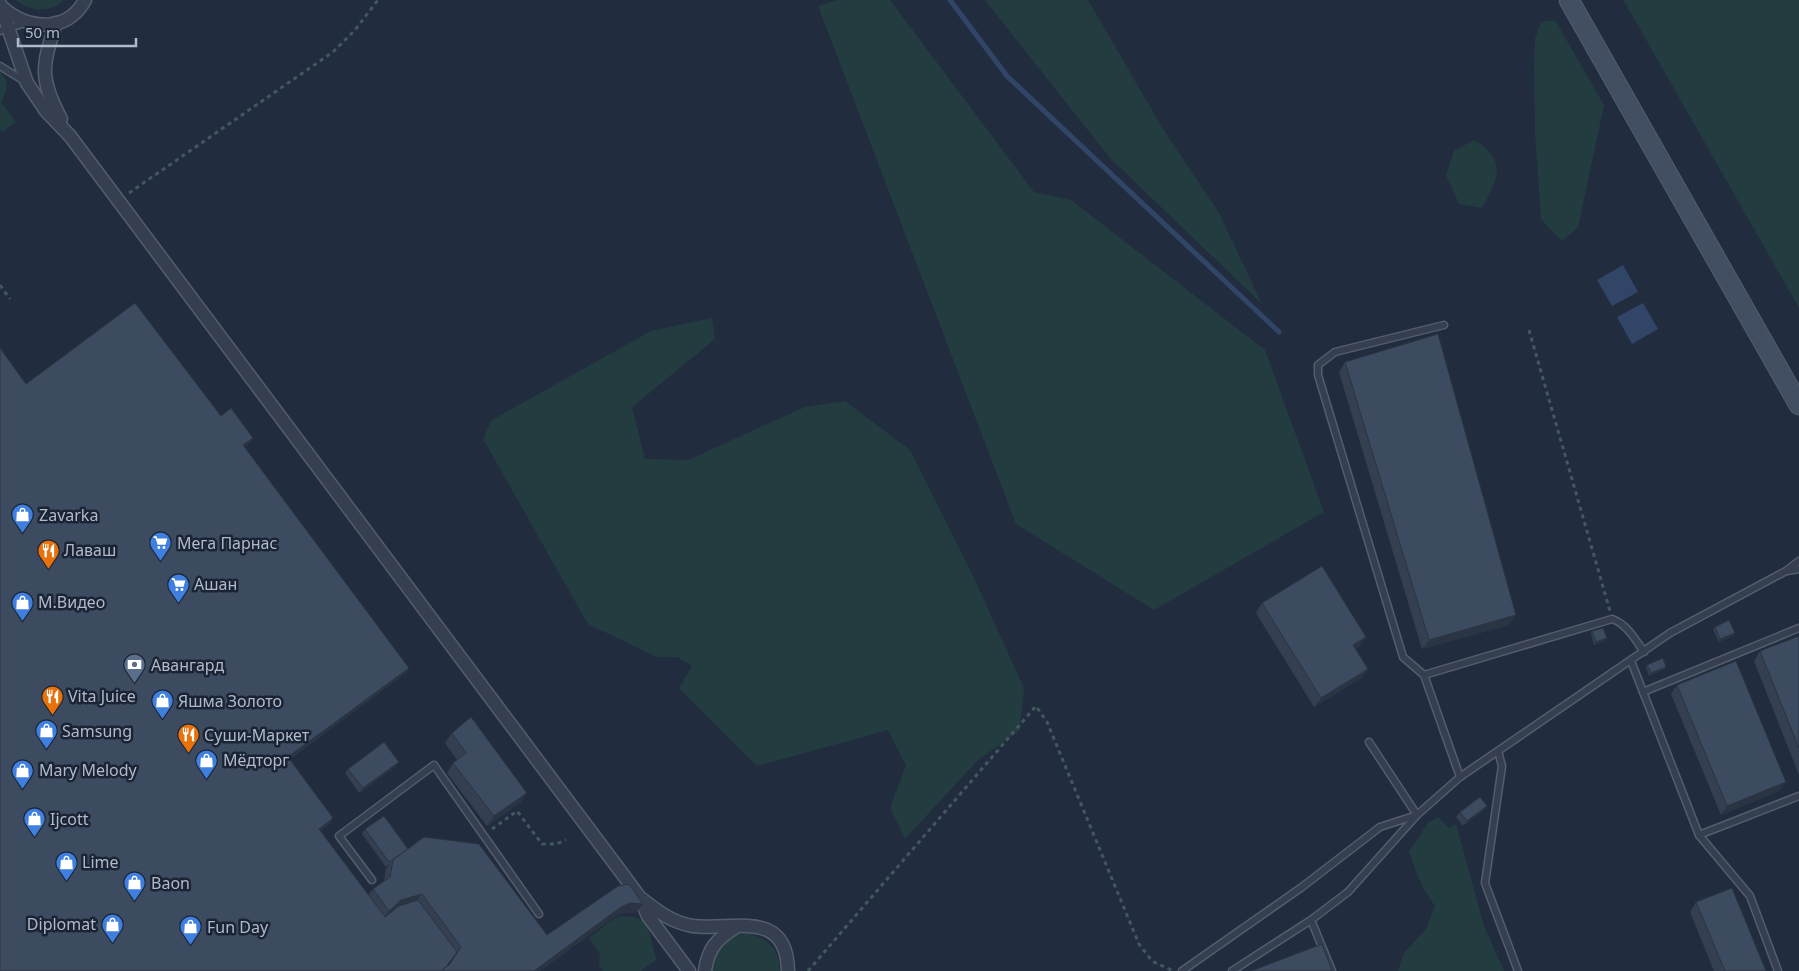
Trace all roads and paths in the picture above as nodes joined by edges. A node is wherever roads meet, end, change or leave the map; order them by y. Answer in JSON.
{"nodes":[{"id":1,"x":85,"y":0,"type":"edge"},
{"id":2,"x":378,"y":0,"type":"edge"},
{"id":3,"x":1569,"y":0,"type":"edge"},
{"id":4,"x":1,"y":6,"type":"edge"},
{"id":5,"x":25,"y":23,"type":"junction"},
{"id":6,"x":56,"y":23,"type":"junction"},
{"id":7,"x":4,"y":30,"type":"edge"},
{"id":8,"x":0,"y":66,"type":"edge"},
{"id":9,"x":27,"y":83,"type":"junction"},
{"id":10,"x":70,"y":136,"type":"junction"},
{"id":11,"x":118,"y":200,"type":"junction"},
{"id":12,"x":0,"y":286,"type":"edge"},
{"id":13,"x":10,"y":300,"type":"dead end"},
{"id":14,"x":1444,"y":325,"type":"dead end"},
{"id":15,"x":1529,"y":330,"type":"dead end"},
{"id":16,"x":1799,"y":405,"type":"edge"},
{"id":17,"x":1799,"y":561,"type":"edge"},
{"id":18,"x":1799,"y":569,"type":"edge"},
{"id":19,"x":1786,"y":571,"type":"junction"},
{"id":20,"x":1612,"y":619,"type":"junction"},
{"id":21,"x":1799,"y":628,"type":"edge"},
{"id":22,"x":1644,"y":652,"type":"junction"},
{"id":23,"x":1630,"y":661,"type":"junction"},
{"id":24,"x":1424,"y":675,"type":"junction"},
{"id":25,"x":1643,"y":692,"type":"junction"},
{"id":26,"x":1369,"y":742,"type":"dead end"},
{"id":27,"x":1498,"y":751,"type":"junction"},
{"id":28,"x":1460,"y":777,"type":"junction"},
{"id":29,"x":1799,"y":796,"type":"edge"},
{"id":30,"x":1417,"y":815,"type":"junction"},
{"id":31,"x":484,"y":835,"type":"junction"},
{"id":32,"x":1699,"y":836,"type":"junction"},
{"id":33,"x":566,"y":840,"type":"dead end"},
{"id":34,"x":372,"y":880,"type":"dead end"},
{"id":35,"x":640,"y":898,"type":"junction"},
{"id":36,"x":539,"y":914,"type":"dead end"},
{"id":37,"x":1311,"y":920,"type":"junction"},
{"id":38,"x":738,"y":925,"type":"junction"},
{"id":39,"x":688,"y":971,"type":"edge"},
{"id":40,"x":706,"y":971,"type":"edge"},
{"id":41,"x":788,"y":971,"type":"edge"},
{"id":42,"x":808,"y":971,"type":"edge"},
{"id":43,"x":1174,"y":971,"type":"edge"},
{"id":44,"x":1182,"y":971,"type":"edge"},
{"id":45,"x":1232,"y":971,"type":"edge"},
{"id":46,"x":1332,"y":971,"type":"edge"},
{"id":47,"x":1518,"y":971,"type":"edge"},
{"id":48,"x":1778,"y":971,"type":"edge"}],
"edges":[{"from":1,"to":6,"type":"street"},
{"from":2,"to":11,"type":"path"},
{"from":3,"to":16,"type":"main road"},
{"from":4,"to":5,"type":"street"},
{"from":4,"to":7,"type":"street"},
{"from":5,"to":6,"type":"street"},
{"from":5,"to":7,"type":"lane"},
{"from":6,"to":10,"type":"street"},
{"from":7,"to":9,"type":"street"},
{"from":8,"to":9,"type":"lane"},
{"from":9,"to":10,"type":"street"},
{"from":10,"to":11,"type":"street"},
{"from":11,"to":35,"type":"street"},
{"from":12,"to":13,"type":"path"},
{"from":14,"to":24,"type":"lane"},
{"from":15,"to":20,"type":"path"},
{"from":17,"to":19,"type":"lane"},
{"from":18,"to":19,"type":"lane"},
{"from":19,"to":22,"type":"lane"},
{"from":20,"to":22,"type":"lane"},
{"from":20,"to":24,"type":"lane"},
{"from":21,"to":25,"type":"lane"},
{"from":22,"to":23,"type":"lane"},
{"from":23,"to":25,"type":"lane"},
{"from":23,"to":27,"type":"lane"},
{"from":24,"to":28,"type":"lane"},
{"from":25,"to":32,"type":"lane"},
{"from":26,"to":30,"type":"lane"},
{"from":27,"to":28,"type":"lane"},
{"from":27,"to":47,"type":"lane"},
{"from":28,"to":30,"type":"lane"},
{"from":29,"to":32,"type":"lane"},
{"from":30,"to":37,"type":"lane"},
{"from":30,"to":44,"type":"lane"},
{"from":31,"to":33,"type":"path"},
{"from":31,"to":34,"type":"lane"},
{"from":31,"to":36,"type":"lane"},
{"from":32,"to":48,"type":"lane"},
{"from":35,"to":38,"type":"street"},
{"from":35,"to":39,"type":"street"},
{"from":37,"to":45,"type":"lane"},
{"from":37,"to":46,"type":"lane"},
{"from":38,"to":40,"type":"street"},
{"from":38,"to":41,"type":"street"},
{"from":42,"to":43,"type":"path"}]}
